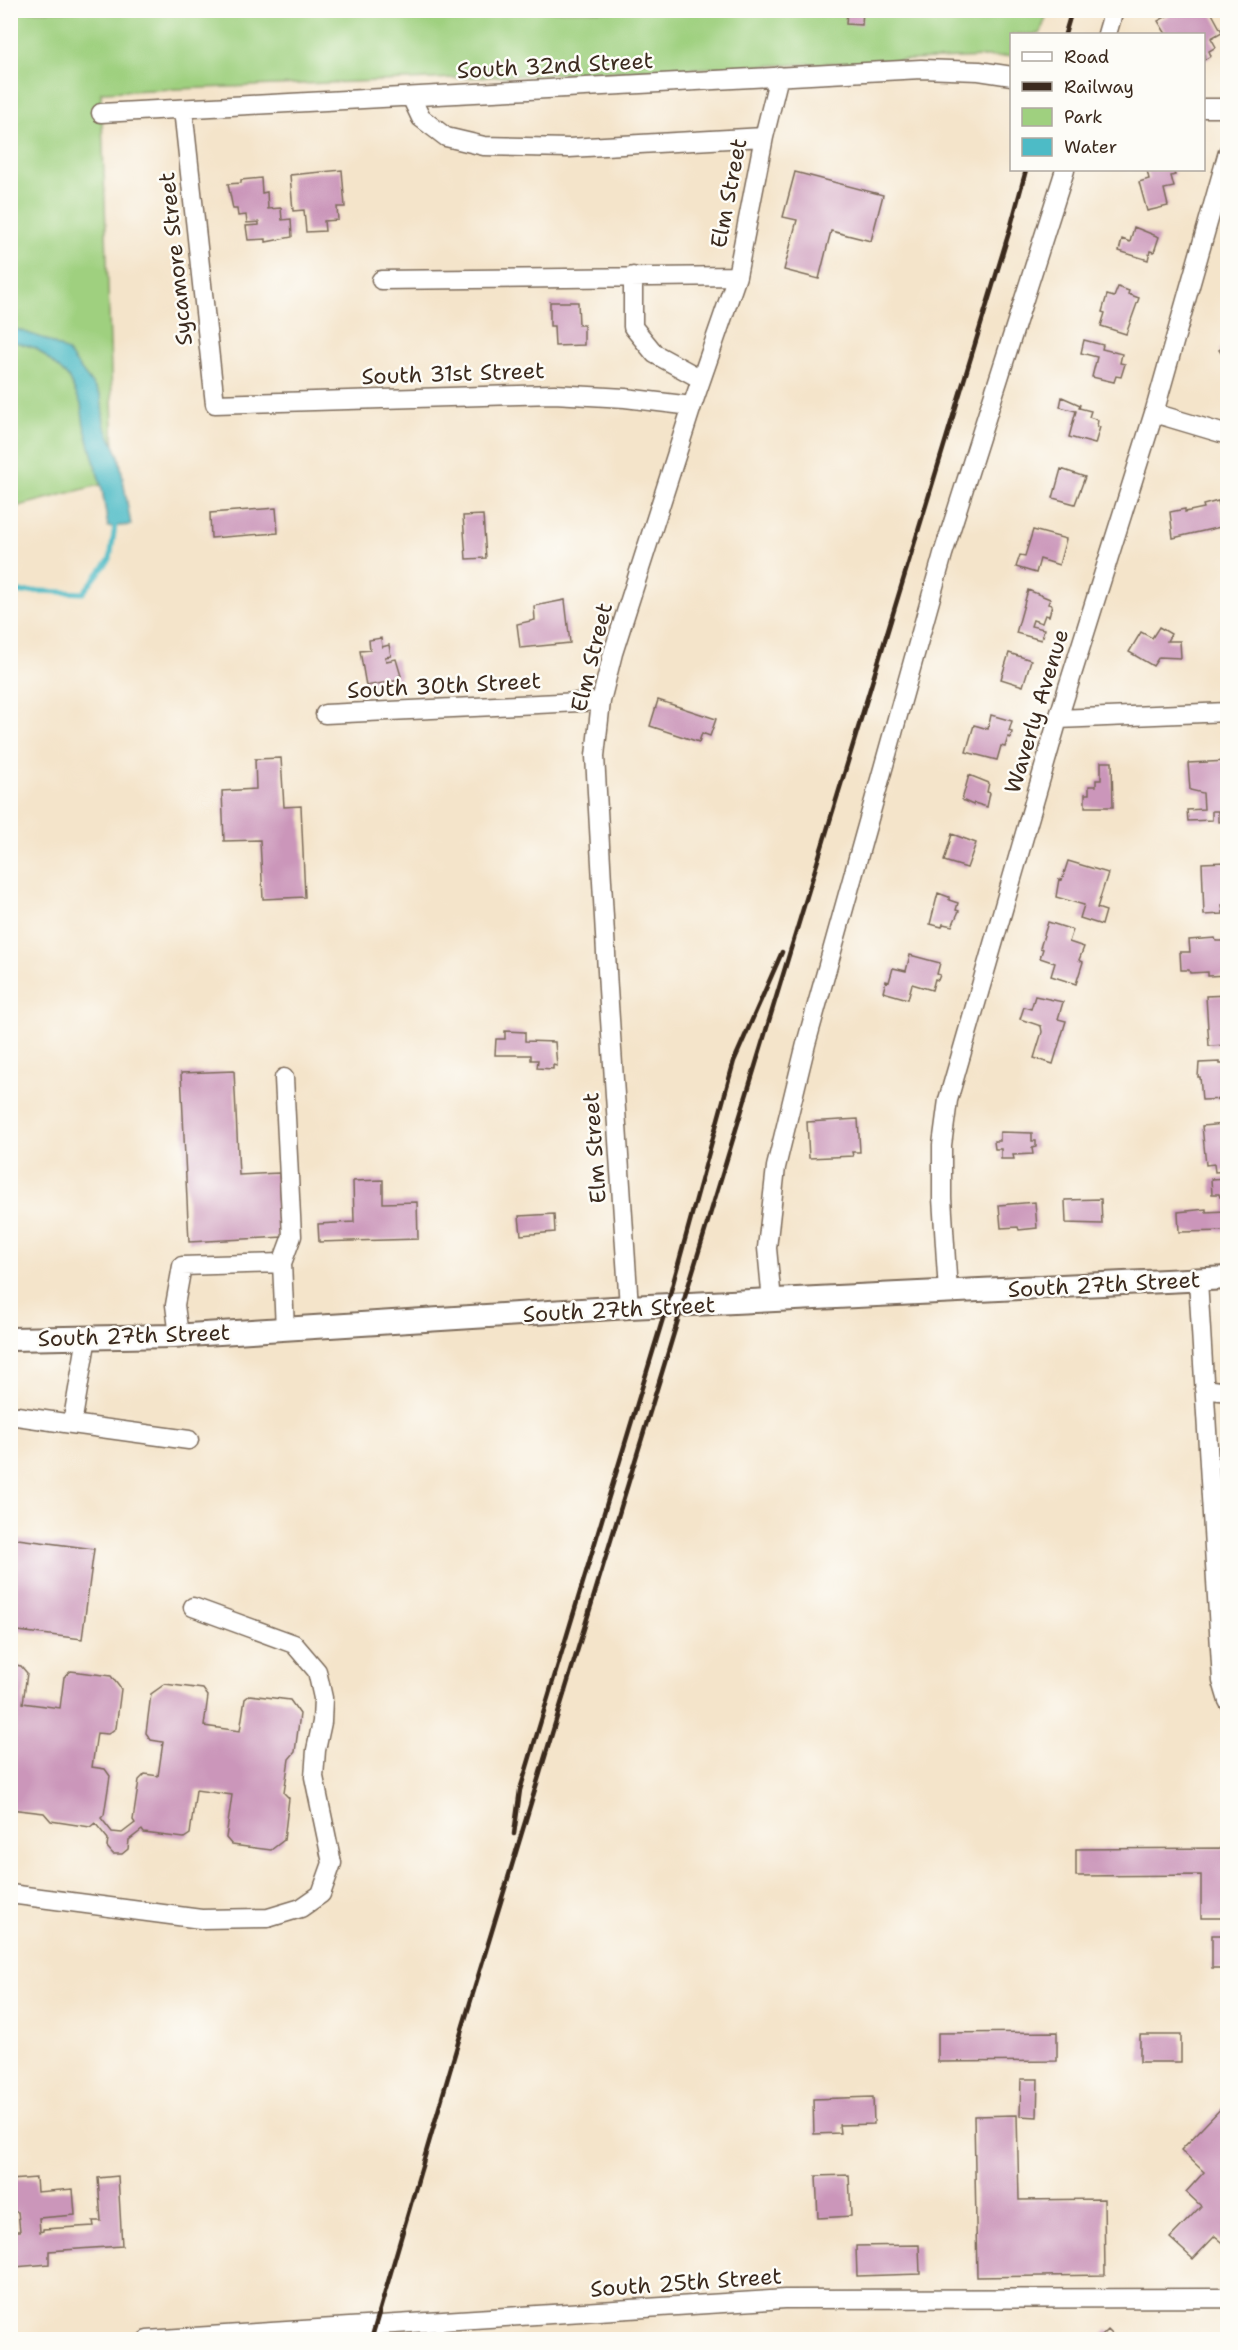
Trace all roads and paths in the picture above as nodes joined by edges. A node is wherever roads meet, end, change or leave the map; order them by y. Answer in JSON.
{"nodes":[{"id":1,"x":1114,"y":10,"type":"edge"},
{"id":2,"x":1107,"y":33,"type":"edge"},
{"id":3,"x":779,"y":76,"type":"junction"},
{"id":4,"x":1010,"y":76,"type":"edge"},
{"id":5,"x":411,"y":97,"type":"junction"},
{"id":6,"x":1205,"y":108,"type":"edge"},
{"id":7,"x":1227,"y":108,"type":"edge"},
{"id":8,"x":183,"y":110,"type":"junction"},
{"id":9,"x":101,"y":113,"type":"dead end"},
{"id":10,"x":764,"y":137,"type":"junction"},
{"id":11,"x":1227,"y":152,"type":"edge"},
{"id":12,"x":1065,"y":171,"type":"edge"},
{"id":13,"x":633,"y":276,"type":"junction"},
{"id":14,"x":737,"y":276,"type":"junction"},
{"id":15,"x":381,"y":280,"type":"dead end"},
{"id":16,"x":701,"y":379,"type":"junction"},
{"id":17,"x":215,"y":404,"type":"joint"},
{"id":18,"x":692,"y":406,"type":"junction"},
{"id":19,"x":1154,"y":413,"type":"junction"},
{"id":20,"x":1227,"y":435,"type":"edge"},
{"id":21,"x":601,"y":701,"type":"junction"},
{"id":22,"x":1227,"y":712,"type":"edge"},
{"id":23,"x":325,"y":714,"type":"dead end"},
{"id":24,"x":1058,"y":719,"type":"junction"},
{"id":25,"x":284,"y":1078,"type":"dead end"},
{"id":26,"x":282,"y":1263,"type":"junction"},
{"id":27,"x":1227,"y":1278,"type":"edge"},
{"id":28,"x":1198,"y":1280,"type":"junction"},
{"id":29,"x":948,"y":1292,"type":"junction"},
{"id":30,"x":772,"y":1301,"type":"junction"},
{"id":31,"x":629,"y":1307,"type":"junction"},
{"id":32,"x":285,"y":1329,"type":"junction"},
{"id":33,"x":179,"y":1336,"type":"junction"},
{"id":34,"x":87,"y":1337,"type":"junction"},
{"id":35,"x":10,"y":1339,"type":"edge"},
{"id":36,"x":1204,"y":1389,"type":"junction"},
{"id":37,"x":1227,"y":1392,"type":"edge"},
{"id":38,"x":10,"y":1415,"type":"edge"},
{"id":39,"x":72,"y":1424,"type":"junction"},
{"id":40,"x":189,"y":1440,"type":"dead end"},
{"id":41,"x":193,"y":1607,"type":"dead end"},
{"id":42,"x":1227,"y":1701,"type":"edge"},
{"id":43,"x":10,"y":1894,"type":"edge"},
{"id":44,"x":1227,"y":2300,"type":"edge"},
{"id":45,"x":147,"y":2340,"type":"edge"}],
"edges":[{"from":1,"to":2,"type":"street"},
{"from":3,"to":4,"type":"street","name":"South 32nd Street"},
{"from":3,"to":5,"type":"street","name":"South 32nd Street"},
{"from":3,"to":10,"type":"street","name":"Elm Street"},
{"from":5,"to":8,"type":"street","name":"South 32nd Street"},
{"from":5,"to":10,"type":"street"},
{"from":6,"to":7,"type":"street"},
{"from":8,"to":9,"type":"street","name":"South 32nd Street"},
{"from":8,"to":17,"type":"street","name":"Sycamore Street"},
{"from":10,"to":14,"type":"street","name":"Elm Street"},
{"from":11,"to":19,"type":"street","name":"Waverly Avenue"},
{"from":12,"to":30,"type":"street"},
{"from":13,"to":14,"type":"street"},
{"from":13,"to":15,"type":"street"},
{"from":13,"to":16,"type":"street"},
{"from":14,"to":16,"type":"street","name":"Elm Street"},
{"from":16,"to":18,"type":"street","name":"Elm Street"},
{"from":17,"to":18,"type":"street","name":"South 31st Street"},
{"from":18,"to":21,"type":"street","name":"Elm Street"},
{"from":19,"to":20,"type":"street"},
{"from":19,"to":24,"type":"street","name":"Waverly Avenue"},
{"from":21,"to":23,"type":"street","name":"South 30th Street"},
{"from":21,"to":31,"type":"street","name":"Elm Street"},
{"from":22,"to":24,"type":"street"},
{"from":24,"to":29,"type":"street","name":"Waverly Avenue"},
{"from":25,"to":26,"type":"street"},
{"from":26,"to":32,"type":"street"},
{"from":26,"to":33,"type":"street"},
{"from":27,"to":28,"type":"main road","name":"South 27th Street"},
{"from":28,"to":29,"type":"main road","name":"South 27th Street"},
{"from":28,"to":36,"type":"street"},
{"from":29,"to":30,"type":"main road","name":"South 27th Street"},
{"from":30,"to":31,"type":"main road","name":"South 27th Street"},
{"from":31,"to":32,"type":"main road","name":"South 27th Street"},
{"from":32,"to":33,"type":"main road","name":"South 27th Street"},
{"from":33,"to":34,"type":"main road","name":"South 27th Street"},
{"from":34,"to":35,"type":"main road","name":"South 27th Street"},
{"from":34,"to":39,"type":"street"},
{"from":36,"to":37,"type":"street"},
{"from":36,"to":42,"type":"street"},
{"from":38,"to":39,"type":"street"},
{"from":39,"to":40,"type":"street"},
{"from":41,"to":43,"type":"street"},
{"from":44,"to":45,"type":"street","name":"South 25th Street"}]}
